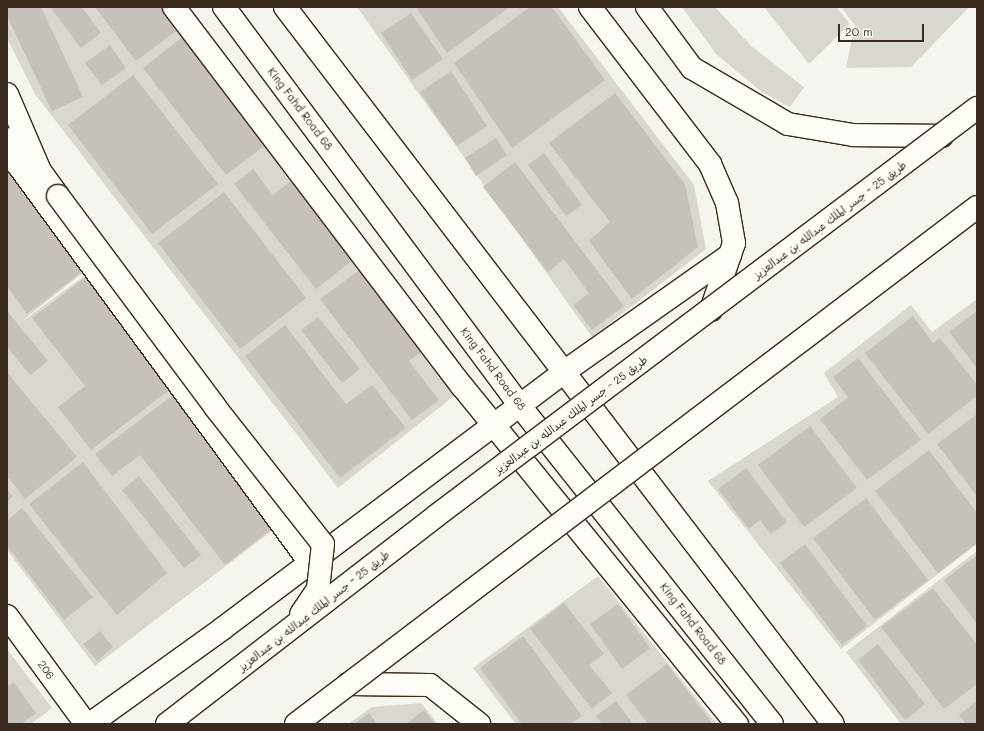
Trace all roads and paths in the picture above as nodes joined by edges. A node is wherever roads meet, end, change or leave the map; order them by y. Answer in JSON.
{"nodes":[{"id":1,"x":174,"y":7,"type":"edge"},
{"id":2,"x":224,"y":7,"type":"edge"},
{"id":3,"x":285,"y":7,"type":"edge"},
{"id":4,"x":590,"y":7,"type":"edge"},
{"id":5,"x":647,"y":7,"type":"edge"},
{"id":6,"x":7,"y":94,"type":"edge"},
{"id":7,"x":977,"y":108,"type":"edge"},
{"id":8,"x":942,"y":136,"type":"junction"},
{"id":9,"x":7,"y":139,"type":"edge"},
{"id":10,"x":977,"y":207,"type":"edge"},
{"id":11,"x":730,"y":255,"type":"junction"},
{"id":12,"x":711,"y":310,"type":"junction"},
{"id":13,"x":564,"y":372,"type":"junction"},
{"id":14,"x":520,"y":406,"type":"junction"},
{"id":15,"x":310,"y":562,"type":"junction"},
{"id":16,"x":7,"y":616,"type":"edge"},
{"id":17,"x":292,"y":629,"type":"junction"},
{"id":18,"x":348,"y":684,"type":"junction"},
{"id":19,"x":86,"y":724,"type":"edge"},
{"id":20,"x":90,"y":724,"type":"edge"},
{"id":21,"x":167,"y":724,"type":"edge"},
{"id":22,"x":296,"y":724,"type":"edge"},
{"id":23,"x":479,"y":724,"type":"edge"},
{"id":24,"x":737,"y":724,"type":"edge"},
{"id":25,"x":772,"y":724,"type":"edge"},
{"id":26,"x":833,"y":724,"type":"edge"}],
"edges":[{"from":1,"to":24,"type":"main road"},
{"from":2,"to":14,"type":"main road","name":"King Fahd Road 68"},
{"from":3,"to":13,"type":"main road"},
{"from":4,"to":11,"type":"main road"},
{"from":5,"to":8,"type":"main road"},
{"from":6,"to":17,"type":"main road","bridge":true},
{"from":7,"to":8,"type":"main road","name":"طريق 25 - جسر الملك عبدالله بن عبدالعزيز","bridge":true},
{"from":8,"to":12,"type":"main road","name":"طريق 25 - جسر الملك عبدالله بن عبدالعزيز","bridge":true},
{"from":9,"to":15,"type":"main road"},
{"from":10,"to":18,"type":"main road","bridge":true},
{"from":11,"to":12,"type":"main road"},
{"from":11,"to":13,"type":"main road"},
{"from":12,"to":17,"type":"main road","name":"طريق 25 - جسر الملك عبدالله بن عبدالعزيز","bridge":true},
{"from":13,"to":14,"type":"main road"},
{"from":13,"to":26,"type":"main road"},
{"from":14,"to":15,"type":"main road"},
{"from":14,"to":25,"type":"main road","name":"King Fahd Road 68"},
{"from":15,"to":20,"type":"main road"},
{"from":16,"to":19,"type":"main road","name":"206"},
{"from":17,"to":21,"type":"main road","name":"طريق 25 - جسر الملك عبدالله بن عبدالعزيز","bridge":true},
{"from":18,"to":22,"type":"main road","bridge":true},
{"from":18,"to":23,"type":"main road"}]}
